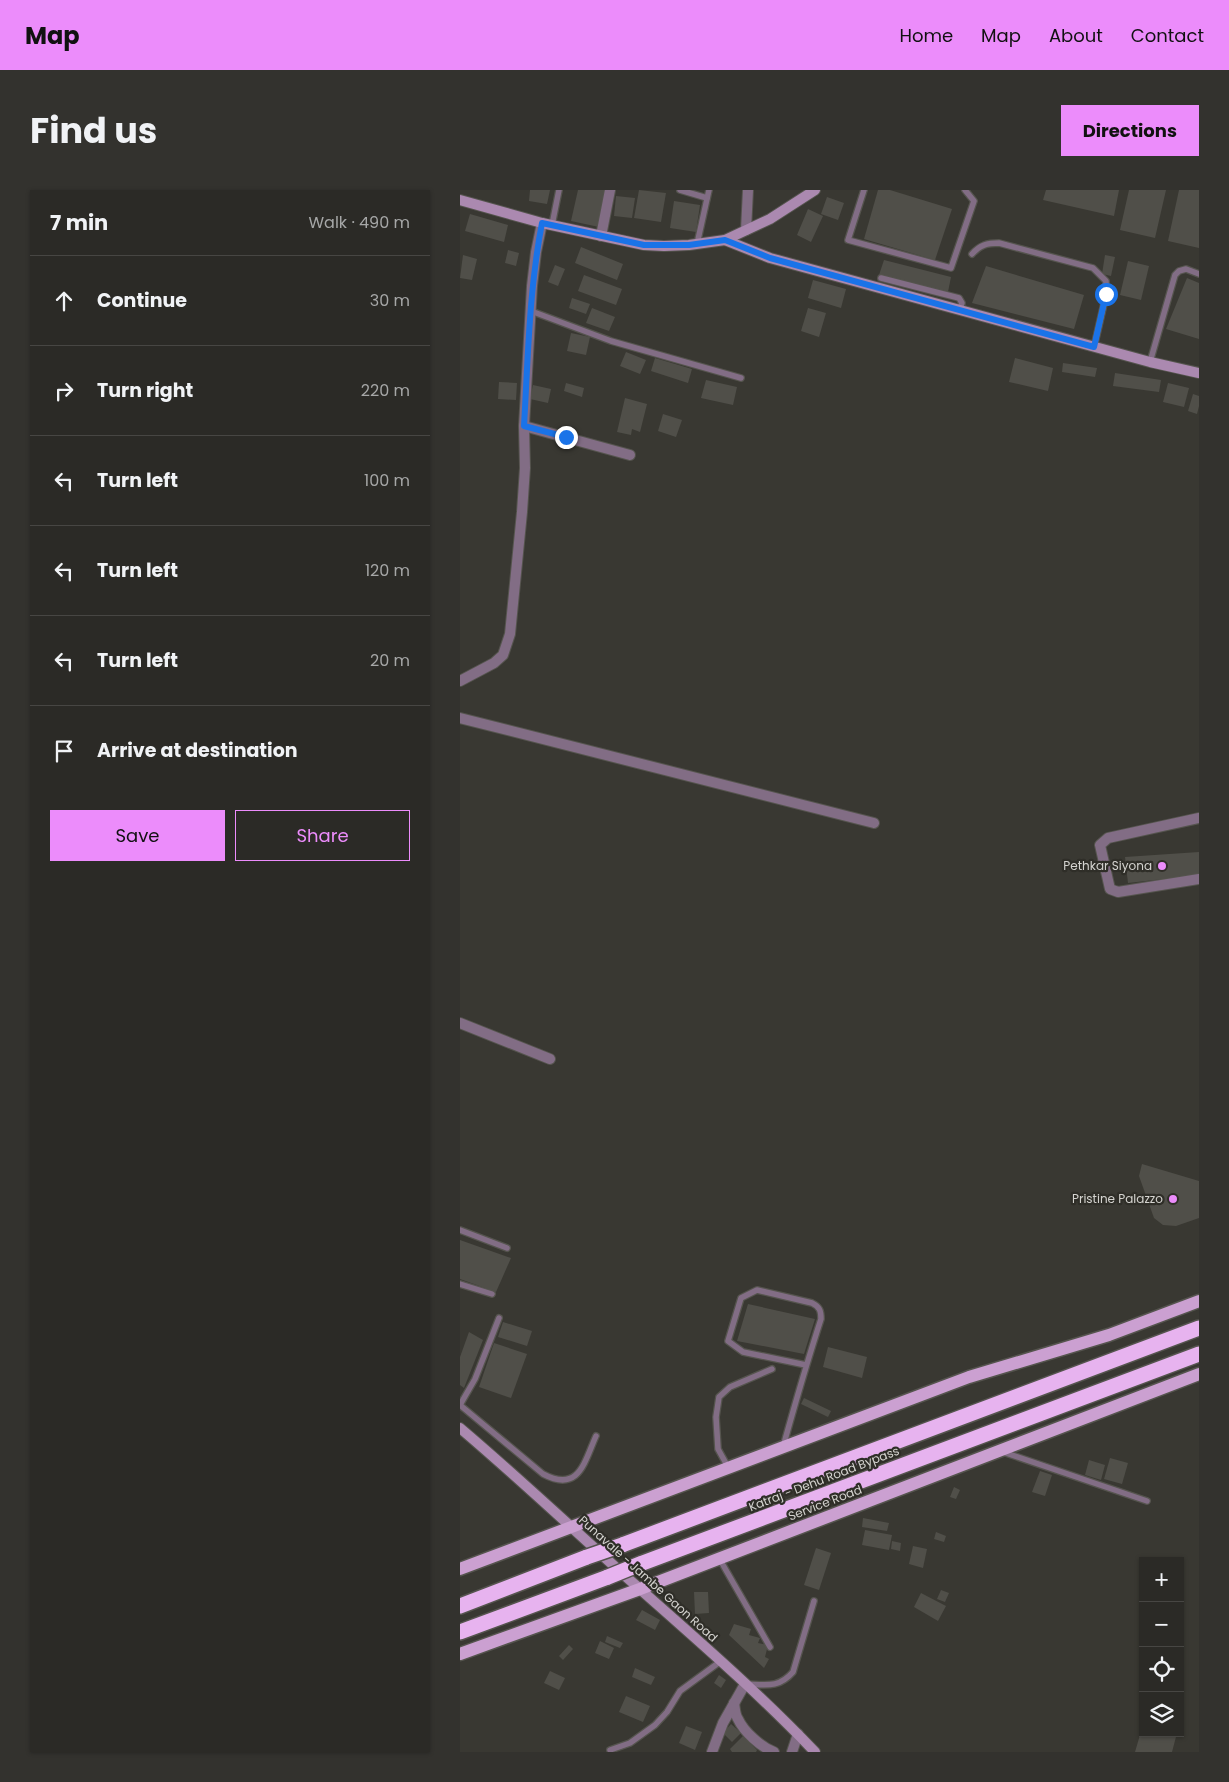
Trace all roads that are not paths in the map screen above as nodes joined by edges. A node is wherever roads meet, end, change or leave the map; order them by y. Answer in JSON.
{"nodes":[{"id":1,"x":559,"y":190,"type":"edge"},
{"id":2,"x":610,"y":190,"type":"edge"},
{"id":3,"x":680,"y":190,"type":"edge"},
{"id":4,"x":709,"y":190,"type":"edge"},
{"id":5,"x":748,"y":190,"type":"edge"},
{"id":6,"x":814,"y":190,"type":"edge"},
{"id":7,"x":864,"y":190,"type":"edge"},
{"id":8,"x":965,"y":190,"type":"edge"},
{"id":9,"x":707,"y":198,"type":"junction"},
{"id":10,"x":460,"y":200,"type":"edge"},
{"id":11,"x":547,"y":224,"type":"junction"},
{"id":12,"x":746,"y":230,"type":"junction"},
{"id":13,"x":601,"y":236,"type":"junction"},
{"id":14,"x":725,"y":240,"type":"junction"},
{"id":15,"x":697,"y":244,"type":"junction"},
{"id":16,"x":972,"y":254,"type":"dead end"},
{"id":17,"x":1199,"y":274,"type":"edge"},
{"id":18,"x":881,"y":278,"type":"dead end"},
{"id":19,"x":531,"y":311,"type":"junction"},
{"id":20,"x":959,"y":311,"type":"junction"},
{"id":21,"x":1094,"y":347,"type":"junction"},
{"id":22,"x":1150,"y":362,"type":"junction"},
{"id":23,"x":1199,"y":374,"type":"edge"},
{"id":24,"x":741,"y":378,"type":"dead end"},
{"id":25,"x":524,"y":426,"type":"junction"},
{"id":26,"x":630,"y":455,"type":"dead end"},
{"id":27,"x":460,"y":682,"type":"edge"},
{"id":28,"x":460,"y":718,"type":"edge"},
{"id":29,"x":1199,"y":818,"type":"edge"},
{"id":30,"x":874,"y":824,"type":"dead end"},
{"id":31,"x":1199,"y":879,"type":"edge"},
{"id":32,"x":460,"y":1023,"type":"edge"},
{"id":33,"x":550,"y":1059,"type":"dead end"},
{"id":34,"x":460,"y":1230,"type":"edge"},
{"id":35,"x":507,"y":1248,"type":"dead end"},
{"id":36,"x":460,"y":1284,"type":"edge"},
{"id":37,"x":492,"y":1294,"type":"dead end"},
{"id":38,"x":1199,"y":1301,"type":"edge"},
{"id":39,"x":499,"y":1318,"type":"dead end"},
{"id":40,"x":1199,"y":1328,"type":"edge"},
{"id":41,"x":1199,"y":1354,"type":"edge"},
{"id":42,"x":806,"y":1365,"type":"junction"},
{"id":43,"x":772,"y":1370,"type":"dead end"},
{"id":44,"x":1199,"y":1374,"type":"edge"},
{"id":45,"x":460,"y":1405,"type":"edge"},
{"id":46,"x":460,"y":1428,"type":"edge"},
{"id":47,"x":596,"y":1436,"type":"dead end"},
{"id":48,"x":783,"y":1447,"type":"junction"},
{"id":49,"x":999,"y":1451,"type":"junction"},
{"id":50,"x":728,"y":1468,"type":"junction"},
{"id":51,"x":1147,"y":1502,"type":"dead end"},
{"id":52,"x":570,"y":1527,"type":"junction"},
{"id":53,"x":719,"y":1558,"type":"junction"},
{"id":54,"x":460,"y":1569,"type":"edge"},
{"id":55,"x":640,"y":1588,"type":"junction"},
{"id":56,"x":814,"y":1601,"type":"dead end"},
{"id":57,"x":460,"y":1606,"type":"edge"},
{"id":58,"x":460,"y":1632,"type":"edge"},
{"id":59,"x":770,"y":1648,"type":"dead end"},
{"id":60,"x":460,"y":1654,"type":"edge"},
{"id":61,"x":720,"y":1661,"type":"junction"},
{"id":62,"x":745,"y":1684,"type":"junction"},
{"id":63,"x":734,"y":1703,"type":"junction"},
{"id":64,"x":798,"y":1734,"type":"junction"},
{"id":65,"x":610,"y":1750,"type":"dead end"},
{"id":66,"x":712,"y":1752,"type":"edge"},
{"id":67,"x":774,"y":1752,"type":"edge"},
{"id":68,"x":792,"y":1752,"type":"edge"},
{"id":69,"x":815,"y":1752,"type":"edge"}],
"edges":[{"from":1,"to":11,"type":"lane"},
{"from":2,"to":13,"type":"street"},
{"from":3,"to":9,"type":"lane"},
{"from":4,"to":9,"type":"lane"},
{"from":5,"to":12,"type":"street"},
{"from":6,"to":12,"type":"street"},
{"from":7,"to":8,"type":"lane"},
{"from":9,"to":15,"type":"lane"},
{"from":10,"to":11,"type":"street"},
{"from":11,"to":13,"type":"street"},
{"from":11,"to":19,"type":"street"},
{"from":12,"to":14,"type":"street"},
{"from":13,"to":15,"type":"street"},
{"from":14,"to":15,"type":"street"},
{"from":14,"to":20,"type":"street"},
{"from":16,"to":21,"type":"lane"},
{"from":17,"to":22,"type":"lane"},
{"from":18,"to":20,"type":"lane"},
{"from":19,"to":24,"type":"lane"},
{"from":19,"to":25,"type":"street"},
{"from":20,"to":21,"type":"street"},
{"from":21,"to":22,"type":"street"},
{"from":22,"to":23,"type":"street"},
{"from":25,"to":26,"type":"street"},
{"from":25,"to":27,"type":"street"},
{"from":28,"to":30,"type":"street"},
{"from":29,"to":31,"type":"street"},
{"from":32,"to":33,"type":"street"},
{"from":34,"to":35,"type":"lane"},
{"from":36,"to":37,"type":"lane"},
{"from":38,"to":48,"type":"main road"},
{"from":39,"to":45,"type":"lane"},
{"from":40,"to":57,"type":"highway","name":"Katraj - Dehu Road Bypass","bridge":true},
{"from":41,"to":58,"type":"highway","name":"Katraj - Dehu Road Bypass","bridge":true},
{"from":42,"to":42,"type":"lane"},
{"from":42,"to":48,"type":"lane"},
{"from":43,"to":50,"type":"lane"},
{"from":44,"to":49,"type":"main road","name":"Service Road"},
{"from":45,"to":47,"type":"lane"},
{"from":46,"to":52,"type":"street","name":"Punavale - Jambe Gaon Road"},
{"from":48,"to":50,"type":"main road"},
{"from":49,"to":51,"type":"lane"},
{"from":49,"to":53,"type":"main road","name":"Service Road"},
{"from":50,"to":52,"type":"main road"},
{"from":52,"to":54,"type":"main road"},
{"from":52,"to":55,"type":"street","name":"Punavale - Jambe Gaon Road"},
{"from":53,"to":55,"type":"main road","name":"Service Road"},
{"from":53,"to":59,"type":"lane"},
{"from":55,"to":60,"type":"main road","name":"Service Road"},
{"from":55,"to":61,"type":"street","name":"Punavale - Jambe Gaon Road"},
{"from":56,"to":62,"type":"lane"},
{"from":61,"to":62,"type":"street","name":"Punavale - Jambe Gaon Road"},
{"from":61,"to":65,"type":"lane"},
{"from":62,"to":63,"type":"street"},
{"from":62,"to":64,"type":"street","name":"Punavale - Jambe Gaon Road"},
{"from":63,"to":66,"type":"street"},
{"from":63,"to":67,"type":"street"},
{"from":64,"to":68,"type":"street"},
{"from":64,"to":69,"type":"street","name":"Punavale - Jambe Gaon Road"}]}
